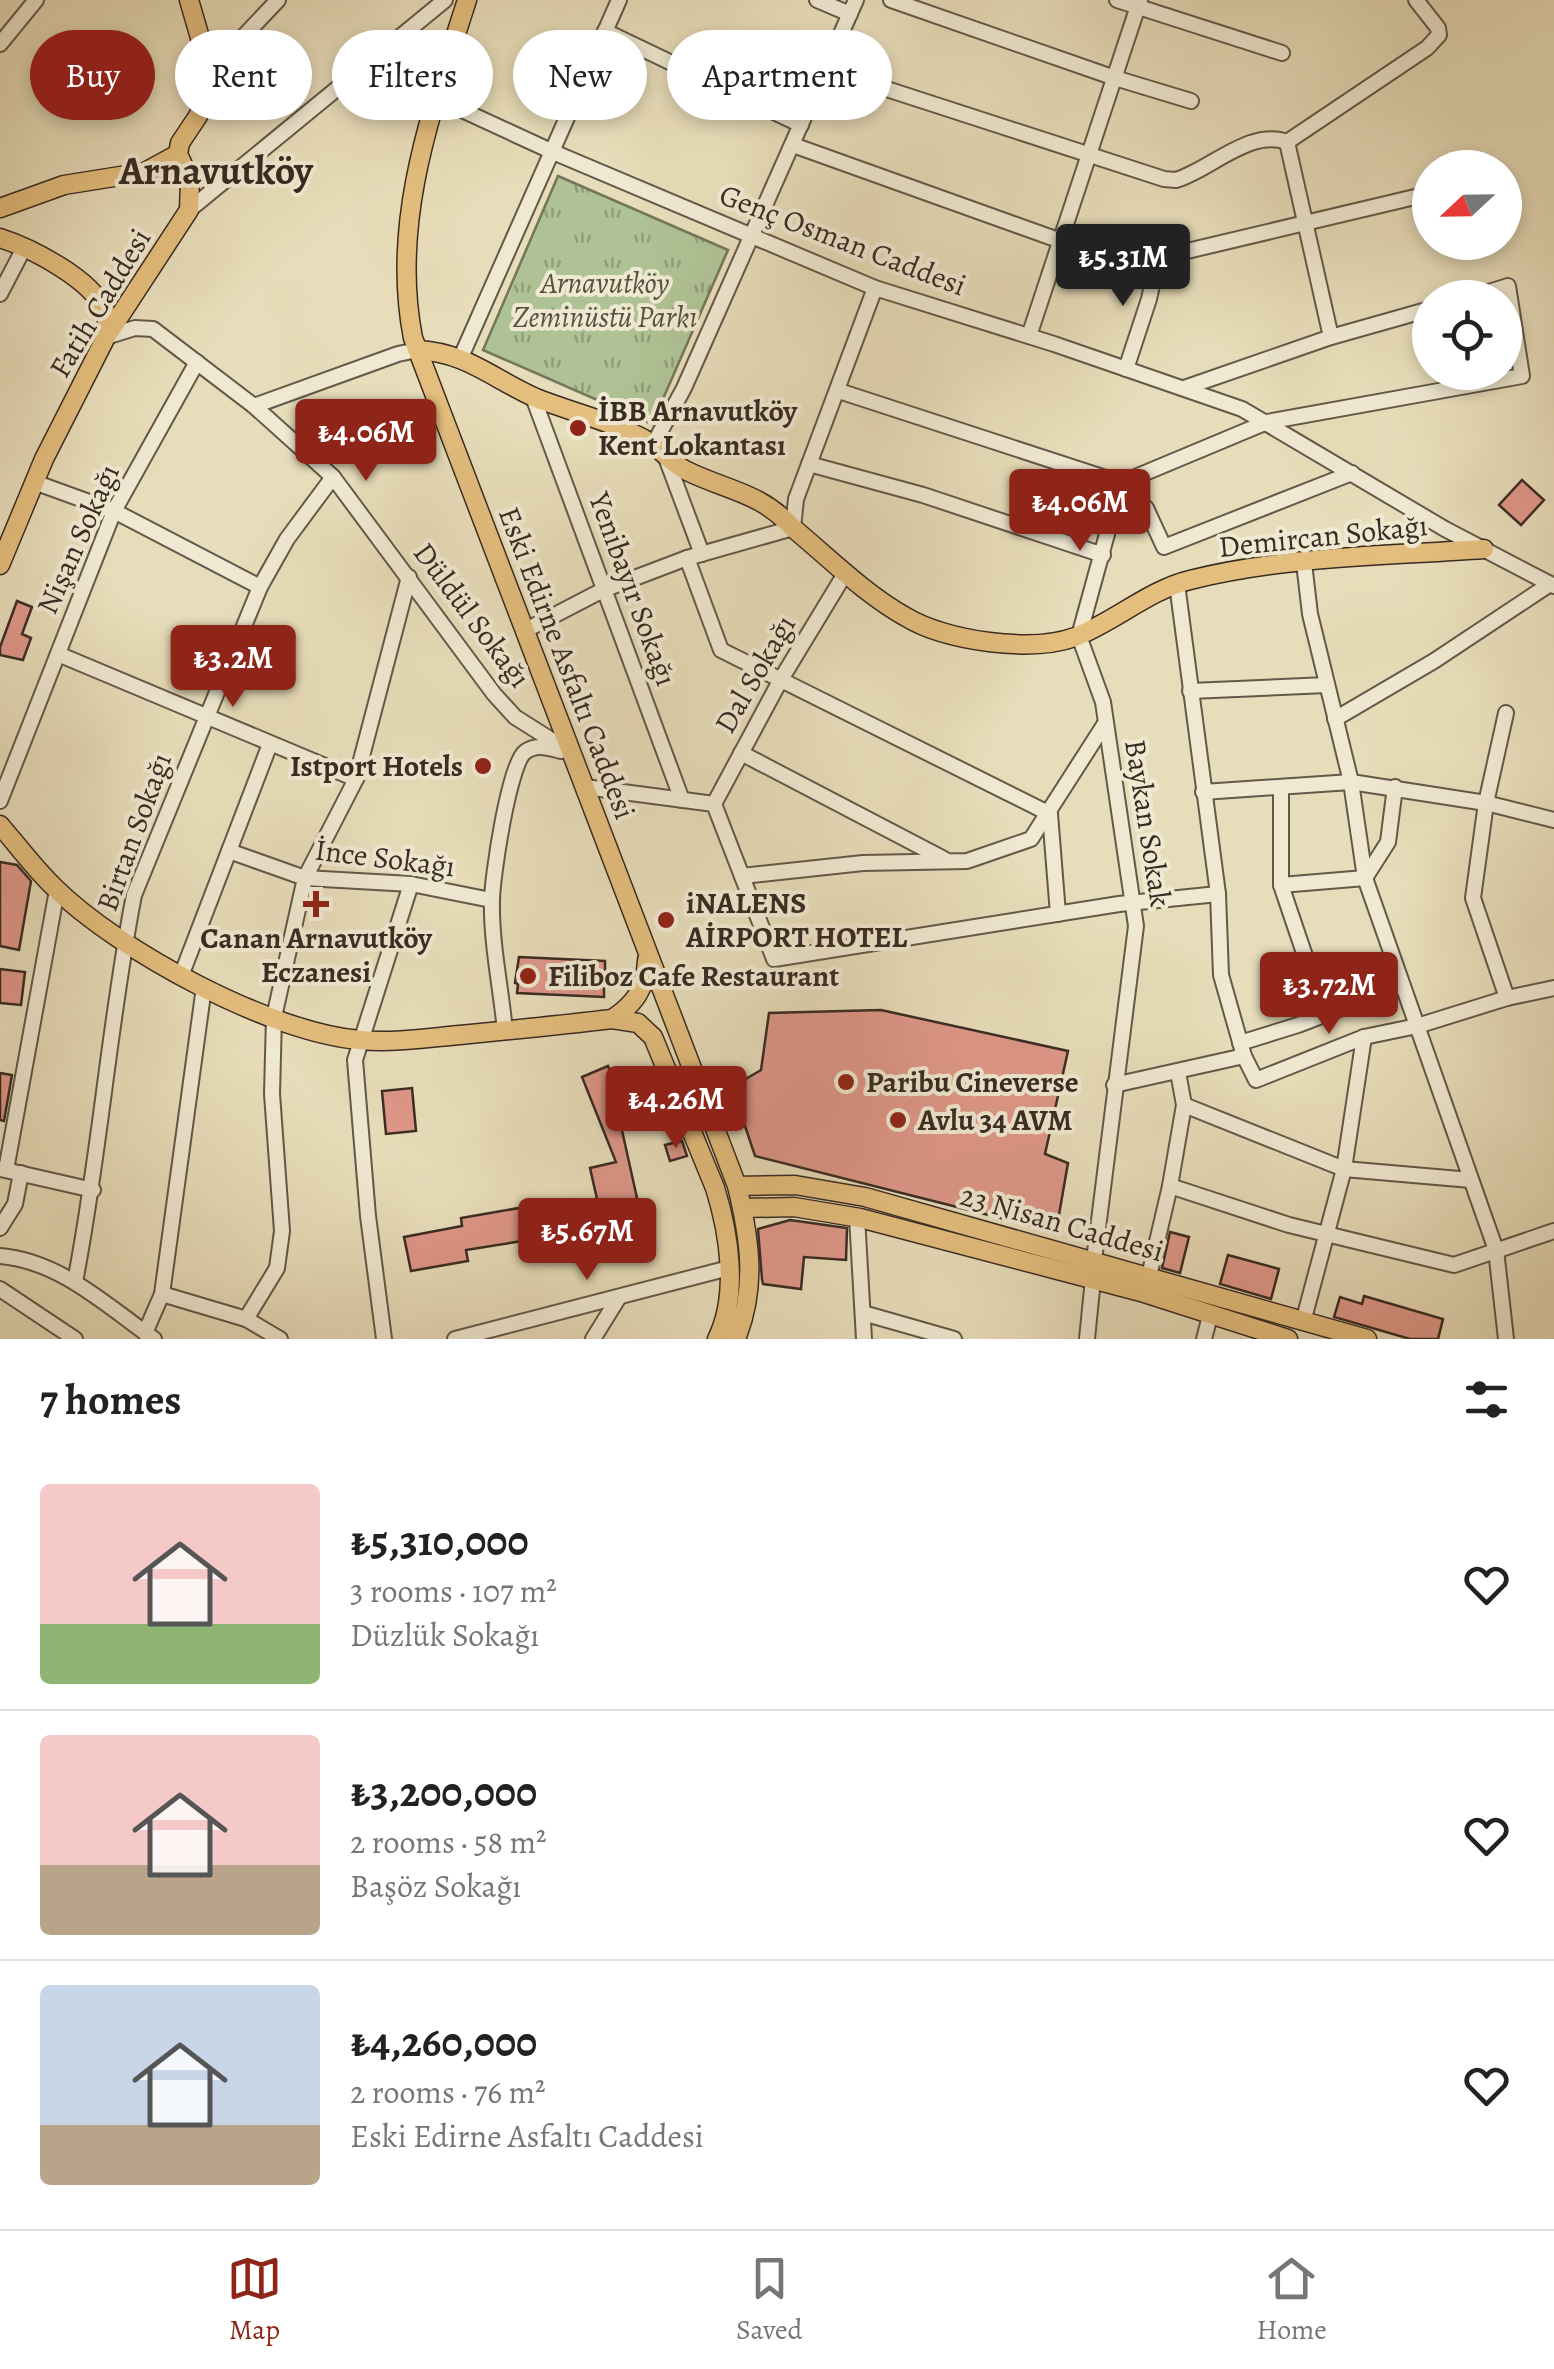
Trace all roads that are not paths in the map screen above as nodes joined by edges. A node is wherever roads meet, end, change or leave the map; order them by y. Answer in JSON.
{"nodes":[{"id":1,"x":189,"y":0,"type":"edge"},
{"id":2,"x":278,"y":0,"type":"edge"},
{"id":3,"x":445,"y":0,"type":"edge"},
{"id":4,"x":467,"y":0,"type":"edge"},
{"id":5,"x":619,"y":0,"type":"edge"},
{"id":6,"x":817,"y":0,"type":"edge"},
{"id":7,"x":891,"y":0,"type":"edge"},
{"id":8,"x":1116,"y":0,"type":"edge"},
{"id":9,"x":1416,"y":0,"type":"edge"},
{"id":10,"x":34,"y":2,"type":"edge"},
{"id":11,"x":1138,"y":4,"type":"edge"},
{"id":12,"x":853,"y":7,"type":"edge"},
{"id":13,"x":198,"y":30,"type":"edge"},
{"id":14,"x":250,"y":30,"type":"edge"},
{"id":15,"x":458,"y":30,"type":"edge"},
{"id":16,"x":606,"y":30,"type":"edge"},
{"id":17,"x":843,"y":30,"type":"edge"},
{"id":18,"x":0,"y":44,"type":"edge"},
{"id":19,"x":647,"y":51,"type":"edge"},
{"id":20,"x":1282,"y":54,"type":"dead end"},
{"id":21,"x":1115,"y":78,"type":"junction"},
{"id":22,"x":892,"y":91,"type":"edge"},
{"id":23,"x":1191,"y":100,"type":"dead end"},
{"id":24,"x":195,"y":120,"type":"edge"},
{"id":25,"x":430,"y":120,"type":"edge"},
{"id":26,"x":484,"y":120,"type":"edge"},
{"id":27,"x":567,"y":120,"type":"edge"},
{"id":28,"x":803,"y":120,"type":"edge"},
{"id":29,"x":801,"y":125,"type":"junction"},
{"id":30,"x":1287,"y":142,"type":"junction"},
{"id":31,"x":792,"y":145,"type":"junction"},
{"id":32,"x":553,"y":152,"type":"junction"},
{"id":33,"x":178,"y":154,"type":"junction"},
{"id":34,"x":1088,"y":157,"type":"junction"},
{"id":35,"x":1412,"y":198,"type":"edge"},
{"id":36,"x":8,"y":205,"type":"edge"},
{"id":37,"x":189,"y":210,"type":"junction"},
{"id":38,"x":1304,"y":226,"type":"junction"},
{"id":39,"x":751,"y":236,"type":"junction"},
{"id":40,"x":1061,"y":240,"type":"junction"},
{"id":41,"x":12,"y":243,"type":"edge"},
{"id":42,"x":1158,"y":258,"type":"junction"},
{"id":43,"x":876,"y":288,"type":"junction"},
{"id":44,"x":0,"y":294,"type":"edge"},
{"id":45,"x":1412,"y":314,"type":"edge"},
{"id":46,"x":1029,"y":336,"type":"junction"},
{"id":47,"x":106,"y":337,"type":"junction"},
{"id":48,"x":1331,"y":337,"type":"junction"},
{"id":49,"x":417,"y":350,"type":"junction"},
{"id":50,"x":461,"y":358,"type":"junction"},
{"id":51,"x":198,"y":362,"type":"junction"},
{"id":52,"x":1126,"y":370,"type":"junction"},
{"id":53,"x":1184,"y":388,"type":"junction"},
{"id":54,"x":1445,"y":390,"type":"edge"},
{"id":55,"x":838,"y":391,"type":"junction"},
{"id":56,"x":533,"y":396,"type":"junction"},
{"id":57,"x":254,"y":406,"type":"junction"},
{"id":58,"x":1268,"y":422,"type":"junction"},
{"id":59,"x":659,"y":450,"type":"junction"},
{"id":60,"x":809,"y":464,"type":"junction"},
{"id":61,"x":1352,"y":473,"type":"junction"},
{"id":62,"x":334,"y":477,"type":"junction"},
{"id":63,"x":34,"y":482,"type":"junction"},
{"id":64,"x":1121,"y":482,"type":"junction"},
{"id":65,"x":114,"y":511,"type":"junction"},
{"id":66,"x":793,"y":528,"type":"junction"},
{"id":67,"x":1484,"y":549,"type":"junction"},
{"id":68,"x":1102,"y":555,"type":"junction"},
{"id":69,"x":694,"y":556,"type":"junction"},
{"id":70,"x":1304,"y":563,"type":"junction"},
{"id":71,"x":0,"y":564,"type":"edge"},
{"id":72,"x":846,"y":572,"type":"junction"},
{"id":73,"x":409,"y":577,"type":"junction"},
{"id":74,"x":1177,"y":584,"type":"junction"},
{"id":75,"x":1552,"y":585,"type":"edge"},
{"id":76,"x":260,"y":587,"type":"junction"},
{"id":77,"x":603,"y":590,"type":"junction"},
{"id":78,"x":526,"y":630,"type":"junction"},
{"id":79,"x":1079,"y":636,"type":"junction"},
{"id":80,"x":58,"y":654,"type":"junction"},
{"id":81,"x":780,"y":681,"type":"junction"},
{"id":82,"x":1327,"y":684,"type":"junction"},
{"id":83,"x":1190,"y":691,"type":"junction"},
{"id":84,"x":1506,"y":713,"type":"dead end"},
{"id":85,"x":206,"y":717,"type":"junction"},
{"id":86,"x":1335,"y":719,"type":"junction"},
{"id":87,"x":1105,"y":725,"type":"junction"},
{"id":88,"x":270,"y":744,"type":"junction"},
{"id":89,"x":572,"y":753,"type":"junction"},
{"id":90,"x":741,"y":753,"type":"junction"},
{"id":91,"x":356,"y":779,"type":"junction"},
{"id":92,"x":1351,"y":782,"type":"junction"},
{"id":93,"x":585,"y":787,"type":"junction"},
{"id":94,"x":1281,"y":787,"type":"junction"},
{"id":95,"x":1394,"y":787,"type":"junction"},
{"id":96,"x":1203,"y":792,"type":"junction"},
{"id":97,"x":682,"y":800,"type":"junction"},
{"id":98,"x":0,"y":801,"type":"edge"},
{"id":99,"x":1486,"y":803,"type":"junction"},
{"id":100,"x":714,"y":804,"type":"junction"},
{"id":101,"x":1050,"y":814,"type":"junction"},
{"id":102,"x":1554,"y":820,"type":"edge"},
{"id":103,"x":0,"y":825,"type":"edge"},
{"id":104,"x":229,"y":851,"type":"junction"},
{"id":105,"x":948,"y":861,"type":"junction"},
{"id":106,"x":742,"y":876,"type":"junction"},
{"id":107,"x":305,"y":878,"type":"junction"},
{"id":108,"x":1364,"y":878,"type":"junction"},
{"id":109,"x":411,"y":884,"type":"junction"},
{"id":110,"x":1282,"y":885,"type":"junction"},
{"id":111,"x":57,"y":890,"type":"junction"},
{"id":112,"x":1218,"y":894,"type":"junction"},
{"id":113,"x":492,"y":900,"type":"junction"},
{"id":114,"x":1134,"y":903,"type":"junction"},
{"id":115,"x":1058,"y":914,"type":"junction"},
{"id":116,"x":125,"y":941,"type":"junction"},
{"id":117,"x":647,"y":956,"type":"junction"},
{"id":118,"x":181,"y":976,"type":"junction"},
{"id":119,"x":1402,"y":985,"type":"junction"},
{"id":120,"x":204,"y":987,"type":"junction"},
{"id":121,"x":1554,"y":988,"type":"edge"},
{"id":122,"x":1507,"y":998,"type":"junction"},
{"id":123,"x":1326,"y":1015,"type":"junction"},
{"id":124,"x":274,"y":1018,"type":"junction"},
{"id":125,"x":612,"y":1018,"type":"junction"},
{"id":126,"x":1417,"y":1026,"type":"junction"},
{"id":127,"x":505,"y":1031,"type":"junction"},
{"id":128,"x":1364,"y":1037,"type":"junction"},
{"id":129,"x":360,"y":1040,"type":"junction"},
{"id":130,"x":1242,"y":1049,"type":"junction"},
{"id":131,"x":1178,"y":1072,"type":"junction"},
{"id":132,"x":1114,"y":1086,"type":"junction"},
{"id":133,"x":1184,"y":1105,"type":"junction"},
{"id":134,"x":1344,"y":1169,"type":"junction"},
{"id":135,"x":9,"y":1170,"type":"edge"},
{"id":136,"x":1472,"y":1180,"type":"junction"},
{"id":137,"x":737,"y":1186,"type":"junction"},
{"id":138,"x":1170,"y":1186,"type":"junction"},
{"id":139,"x":93,"y":1190,"type":"junction"},
{"id":140,"x":742,"y":1208,"type":"junction"},
{"id":141,"x":857,"y":1217,"type":"junction"},
{"id":142,"x":0,"y":1228,"type":"edge"},
{"id":143,"x":1554,"y":1231,"type":"edge"},
{"id":144,"x":1325,"y":1234,"type":"junction"},
{"id":145,"x":1496,"y":1250,"type":"junction"},
{"id":146,"x":0,"y":1256,"type":"edge"},
{"id":147,"x":1094,"y":1260,"type":"junction"},
{"id":148,"x":729,"y":1268,"type":"junction"},
{"id":149,"x":1148,"y":1276,"type":"junction"},
{"id":150,"x":1093,"y":1280,"type":"junction"},
{"id":151,"x":75,"y":1282,"type":"junction"},
{"id":152,"x":0,"y":1288,"type":"edge"},
{"id":153,"x":162,"y":1294,"type":"junction"},
{"id":154,"x":620,"y":1297,"type":"junction"},
{"id":155,"x":863,"y":1313,"type":"junction"},
{"id":156,"x":1210,"y":1316,"type":"junction"},
{"id":157,"x":246,"y":1319,"type":"junction"},
{"id":158,"x":517,"y":1323,"type":"junction"},
{"id":159,"x":1301,"y":1330,"type":"edge"},
{"id":160,"x":149,"y":1336,"type":"edge"},
{"id":161,"x":75,"y":1339,"type":"edge"},
{"id":162,"x":280,"y":1339,"type":"edge"},
{"id":163,"x":384,"y":1339,"type":"edge"},
{"id":164,"x":455,"y":1339,"type":"edge"},
{"id":165,"x":508,"y":1339,"type":"edge"},
{"id":166,"x":593,"y":1339,"type":"edge"},
{"id":167,"x":717,"y":1339,"type":"edge"},
{"id":168,"x":736,"y":1339,"type":"edge"},
{"id":169,"x":864,"y":1339,"type":"edge"},
{"id":170,"x":954,"y":1339,"type":"edge"},
{"id":171,"x":1087,"y":1339,"type":"edge"},
{"id":172,"x":1204,"y":1339,"type":"edge"},
{"id":173,"x":1288,"y":1339,"type":"edge"},
{"id":174,"x":1367,"y":1339,"type":"edge"},
{"id":175,"x":1506,"y":1339,"type":"edge"}],
"edges":[{"from":1,"to":13,"type":"main road"},
{"from":2,"to":14,"type":"street"},
{"from":3,"to":37,"type":"street","name":"Fatih Caddesi"},
{"from":4,"to":15,"type":"main road","name":"Eski Edirne Asfaltı Caddesi"},
{"from":5,"to":16,"type":"street"},
{"from":6,"to":12,"type":"street"},
{"from":7,"to":21,"type":"street"},
{"from":8,"to":11,"type":"street"},
{"from":9,"to":30,"type":"street"},
{"from":10,"to":18,"type":"street"},
{"from":11,"to":20,"type":"street"},
{"from":11,"to":21,"type":"street"},
{"from":12,"to":17,"type":"street"},
{"from":19,"to":29,"type":"street"},
{"from":21,"to":23,"type":"street"},
{"from":21,"to":34,"type":"street"},
{"from":22,"to":34,"type":"street"},
{"from":24,"to":33,"type":"main road"},
{"from":25,"to":49,"type":"main road","name":"Eski Edirne Asfaltı Caddesi"},
{"from":26,"to":32,"type":"street","name":"Genç Osman Caddesi"},
{"from":27,"to":32,"type":"street"},
{"from":28,"to":29,"type":"street"},
{"from":29,"to":31,"type":"street"},
{"from":30,"to":34,"type":"street"},
{"from":30,"to":38,"type":"street"},
{"from":31,"to":39,"type":"street"},
{"from":31,"to":40,"type":"street"},
{"from":32,"to":39,"type":"street","name":"Genç Osman Caddesi"},
{"from":32,"to":50,"type":"street"},
{"from":33,"to":36,"type":"main road"},
{"from":33,"to":37,"type":"main road"},
{"from":34,"to":40,"type":"street"},
{"from":35,"to":38,"type":"street"},
{"from":36,"to":41,"type":"main road"},
{"from":37,"to":47,"type":"main road","name":"Fatih Caddesi"},
{"from":38,"to":42,"type":"street"},
{"from":38,"to":48,"type":"street"},
{"from":39,"to":43,"type":"street","name":"Genç Osman Caddesi"},
{"from":39,"to":59,"type":"street"},
{"from":40,"to":42,"type":"street"},
{"from":40,"to":46,"type":"street"},
{"from":41,"to":44,"type":"street"},
{"from":41,"to":47,"type":"main road"},
{"from":42,"to":52,"type":"street"},
{"from":43,"to":46,"type":"street","name":"Genç Osman Caddesi"},
{"from":43,"to":55,"type":"street"},
{"from":45,"to":48,"type":"street"},
{"from":46,"to":52,"type":"street","name":"Genç Osman Caddesi"},
{"from":47,"to":51,"type":"street","name":"Düldül Sokağı"},
{"from":47,"to":63,"type":"main road","name":"Fatih Caddesi"},
{"from":48,"to":53,"type":"street"},
{"from":49,"to":50,"type":"main road","name":"Demircan Sokağı"},
{"from":49,"to":57,"type":"street","name":"Demircan Sokağı"},
{"from":49,"to":78,"type":"main road","name":"Eski Edirne Asfaltı Caddesi"},
{"from":50,"to":56,"type":"main road","name":"Demircan Sokağı"},
{"from":51,"to":57,"type":"street","name":"Düldül Sokağı"},
{"from":51,"to":65,"type":"street","name":"Nişan Sokağı"},
{"from":52,"to":53,"type":"street","name":"Genç Osman Caddesi"},
{"from":53,"to":58,"type":"street","name":"Genç Osman Caddesi"},
{"from":54,"to":58,"type":"street"},
{"from":55,"to":60,"type":"street"},
{"from":55,"to":64,"type":"street"},
{"from":56,"to":59,"type":"main road","name":"Demircan Sokağı"},
{"from":56,"to":77,"type":"street","name":"Yenibayır Sokağı"},
{"from":57,"to":62,"type":"street","name":"Düldül Sokağı"},
{"from":58,"to":61,"type":"street","name":"Genç Osman Caddesi"},
{"from":58,"to":64,"type":"street"},
{"from":59,"to":66,"type":"main road","name":"Demircan Sokağı"},
{"from":59,"to":69,"type":"street"},
{"from":60,"to":66,"type":"street"},
{"from":60,"to":68,"type":"street"},
{"from":61,"to":64,"type":"street"},
{"from":61,"to":67,"type":"street","name":"Genç Osman Caddesi"},
{"from":62,"to":73,"type":"street","name":"Düldül Sokağı"},
{"from":62,"to":76,"type":"street","name":"Birtan Sokağı"},
{"from":63,"to":65,"type":"street"},
{"from":63,"to":71,"type":"main road","name":"Fatih Caddesi"},
{"from":64,"to":68,"type":"street"},
{"from":65,"to":76,"type":"street"},
{"from":65,"to":80,"type":"street","name":"Nişan Sokağı"},
{"from":66,"to":69,"type":"street"},
{"from":66,"to":72,"type":"main road","name":"Demircan Sokağı"},
{"from":67,"to":70,"type":"main road","name":"Demircan Sokağı"},
{"from":67,"to":75,"type":"street","name":"Genç Osman Caddesi"},
{"from":68,"to":79,"type":"street"},
{"from":69,"to":77,"type":"street"},
{"from":69,"to":81,"type":"street"},
{"from":70,"to":74,"type":"main road","name":"Demircan Sokağı"},
{"from":70,"to":82,"type":"street"},
{"from":72,"to":79,"type":"main road","name":"Demircan Sokağı"},
{"from":72,"to":81,"type":"street","name":"Dal Sokağı"},
{"from":73,"to":89,"type":"street","name":"Düldül Sokağı"},
{"from":73,"to":91,"type":"street"},
{"from":74,"to":79,"type":"main road","name":"Demircan Sokağı"},
{"from":74,"to":83,"type":"street"},
{"from":75,"to":86,"type":"street"},
{"from":76,"to":85,"type":"street","name":"Birtan Sokağı"},
{"from":77,"to":78,"type":"street"},
{"from":77,"to":97,"type":"street","name":"Yenibayır Sokağı"},
{"from":78,"to":89,"type":"main road","name":"Eski Edirne Asfaltı Caddesi"},
{"from":79,"to":87,"type":"street","name":"Baykan Sokak"},
{"from":80,"to":85,"type":"street"},
{"from":80,"to":98,"type":"street","name":"Nişan Sokağı"},
{"from":81,"to":90,"type":"street","name":"Dal Sokağı"},
{"from":81,"to":101,"type":"street"},
{"from":82,"to":83,"type":"street"},
{"from":82,"to":86,"type":"street"},
{"from":83,"to":96,"type":"street"},
{"from":84,"to":99,"type":"street"},
{"from":85,"to":88,"type":"street"},
{"from":85,"to":116,"type":"street","name":"Birtan Sokağı"},
{"from":86,"to":92,"type":"street"},
{"from":87,"to":101,"type":"street"},
{"from":87,"to":114,"type":"street","name":"Baykan Sokak"},
{"from":88,"to":91,"type":"street"},
{"from":88,"to":104,"type":"street"},
{"from":89,"to":93,"type":"main road","name":"Eski Edirne Asfaltı Caddesi"},
{"from":89,"to":113,"type":"street"},
{"from":90,"to":100,"type":"street","name":"Dal Sokağı"},
{"from":90,"to":105,"type":"street"},
{"from":91,"to":107,"type":"street"},
{"from":92,"to":94,"type":"street"},
{"from":92,"to":95,"type":"street"},
{"from":92,"to":108,"type":"street"},
{"from":93,"to":97,"type":"street"},
{"from":93,"to":117,"type":"main road","name":"Eski Edirne Asfaltı Caddesi"},
{"from":94,"to":96,"type":"street"},
{"from":94,"to":110,"type":"street"},
{"from":95,"to":99,"type":"street"},
{"from":95,"to":108,"type":"street"},
{"from":96,"to":112,"type":"street"},
{"from":97,"to":100,"type":"street"},
{"from":99,"to":102,"type":"street"},
{"from":99,"to":122,"type":"street"},
{"from":100,"to":106,"type":"street"},
{"from":101,"to":105,"type":"street"},
{"from":101,"to":115,"type":"street"},
{"from":103,"to":111,"type":"main road"},
{"from":104,"to":107,"type":"street","name":"İnce Sokağı"},
{"from":104,"to":118,"type":"street"},
{"from":105,"to":106,"type":"street"},
{"from":106,"to":115,"type":"street"},
{"from":107,"to":109,"type":"street","name":"İnce Sokağı"},
{"from":107,"to":124,"type":"street"},
{"from":108,"to":110,"type":"street"},
{"from":108,"to":119,"type":"street"},
{"from":109,"to":113,"type":"street","name":"İnce Sokağı"},
{"from":109,"to":129,"type":"street"},
{"from":110,"to":123,"type":"street"},
{"from":111,"to":116,"type":"main road"},
{"from":111,"to":135,"type":"street"},
{"from":112,"to":114,"type":"street"},
{"from":112,"to":130,"type":"street"},
{"from":113,"to":127,"type":"street"},
{"from":114,"to":115,"type":"street"},
{"from":114,"to":132,"type":"street","name":"Baykan Sokak"},
{"from":116,"to":118,"type":"main road"},
{"from":116,"to":139,"type":"street","name":"Birtan Sokağı"},
{"from":117,"to":125,"type":"main road"},
{"from":117,"to":137,"type":"main road","name":"Eski Edirne Asfaltı Caddesi"},
{"from":118,"to":120,"type":"main road"},
{"from":119,"to":123,"type":"street"},
{"from":119,"to":126,"type":"street"},
{"from":120,"to":124,"type":"main road"},
{"from":120,"to":153,"type":"street"},
{"from":121,"to":122,"type":"street"},
{"from":122,"to":126,"type":"street"},
{"from":123,"to":130,"type":"street"},
{"from":124,"to":129,"type":"main road"},
{"from":124,"to":157,"type":"street"},
{"from":125,"to":127,"type":"main road"},
{"from":125,"to":148,"type":"main road"},
{"from":126,"to":128,"type":"street"},
{"from":126,"to":136,"type":"street"},
{"from":127,"to":129,"type":"main road"},
{"from":128,"to":130,"type":"street"},
{"from":128,"to":134,"type":"street"},
{"from":129,"to":163,"type":"street"},
{"from":130,"to":131,"type":"street"},
{"from":131,"to":132,"type":"street"},
{"from":131,"to":133,"type":"street"},
{"from":132,"to":147,"type":"street","name":"Baykan Sokak"},
{"from":133,"to":134,"type":"street"},
{"from":133,"to":138,"type":"street"},
{"from":134,"to":136,"type":"street"},
{"from":134,"to":144,"type":"street"},
{"from":135,"to":139,"type":"street"},
{"from":135,"to":142,"type":"street"},
{"from":136,"to":145,"type":"street"},
{"from":137,"to":140,"type":"main road","name":"Eski Edirne Asfaltı Caddesi"},
{"from":137,"to":147,"type":"main road","name":"23 Nisan Caddesi"},
{"from":138,"to":144,"type":"street"},
{"from":138,"to":149,"type":"street"},
{"from":139,"to":151,"type":"street","name":"Birtan Sokağı"},
{"from":140,"to":141,"type":"main road","name":"23 Nisan Caddesi"},
{"from":140,"to":168,"type":"main road","name":"Eski Edirne Asfaltı Caddesi"},
{"from":141,"to":150,"type":"main road","name":"23 Nisan Caddesi"},
{"from":141,"to":155,"type":"street"},
{"from":143,"to":145,"type":"street"},
{"from":144,"to":145,"type":"street"},
{"from":144,"to":159,"type":"street"},
{"from":145,"to":175,"type":"street"},
{"from":146,"to":151,"type":"street"},
{"from":147,"to":149,"type":"main road","name":"23 Nisan Caddesi"},
{"from":147,"to":150,"type":"main road"},
{"from":148,"to":154,"type":"street"},
{"from":148,"to":167,"type":"main road"},
{"from":149,"to":159,"type":"main road","name":"23 Nisan Caddesi"},
{"from":150,"to":156,"type":"main road","name":"23 Nisan Caddesi"},
{"from":150,"to":171,"type":"street"},
{"from":151,"to":160,"type":"street"},
{"from":152,"to":161,"type":"street"},
{"from":153,"to":157,"type":"street"},
{"from":153,"to":160,"type":"street"},
{"from":154,"to":158,"type":"street"},
{"from":154,"to":166,"type":"street"},
{"from":155,"to":169,"type":"street"},
{"from":155,"to":170,"type":"street"},
{"from":156,"to":172,"type":"street"},
{"from":156,"to":173,"type":"main road","name":"23 Nisan Caddesi"},
{"from":157,"to":162,"type":"street"},
{"from":158,"to":164,"type":"street"},
{"from":158,"to":165,"type":"street"},
{"from":159,"to":174,"type":"main road","name":"23 Nisan Caddesi"}]}
